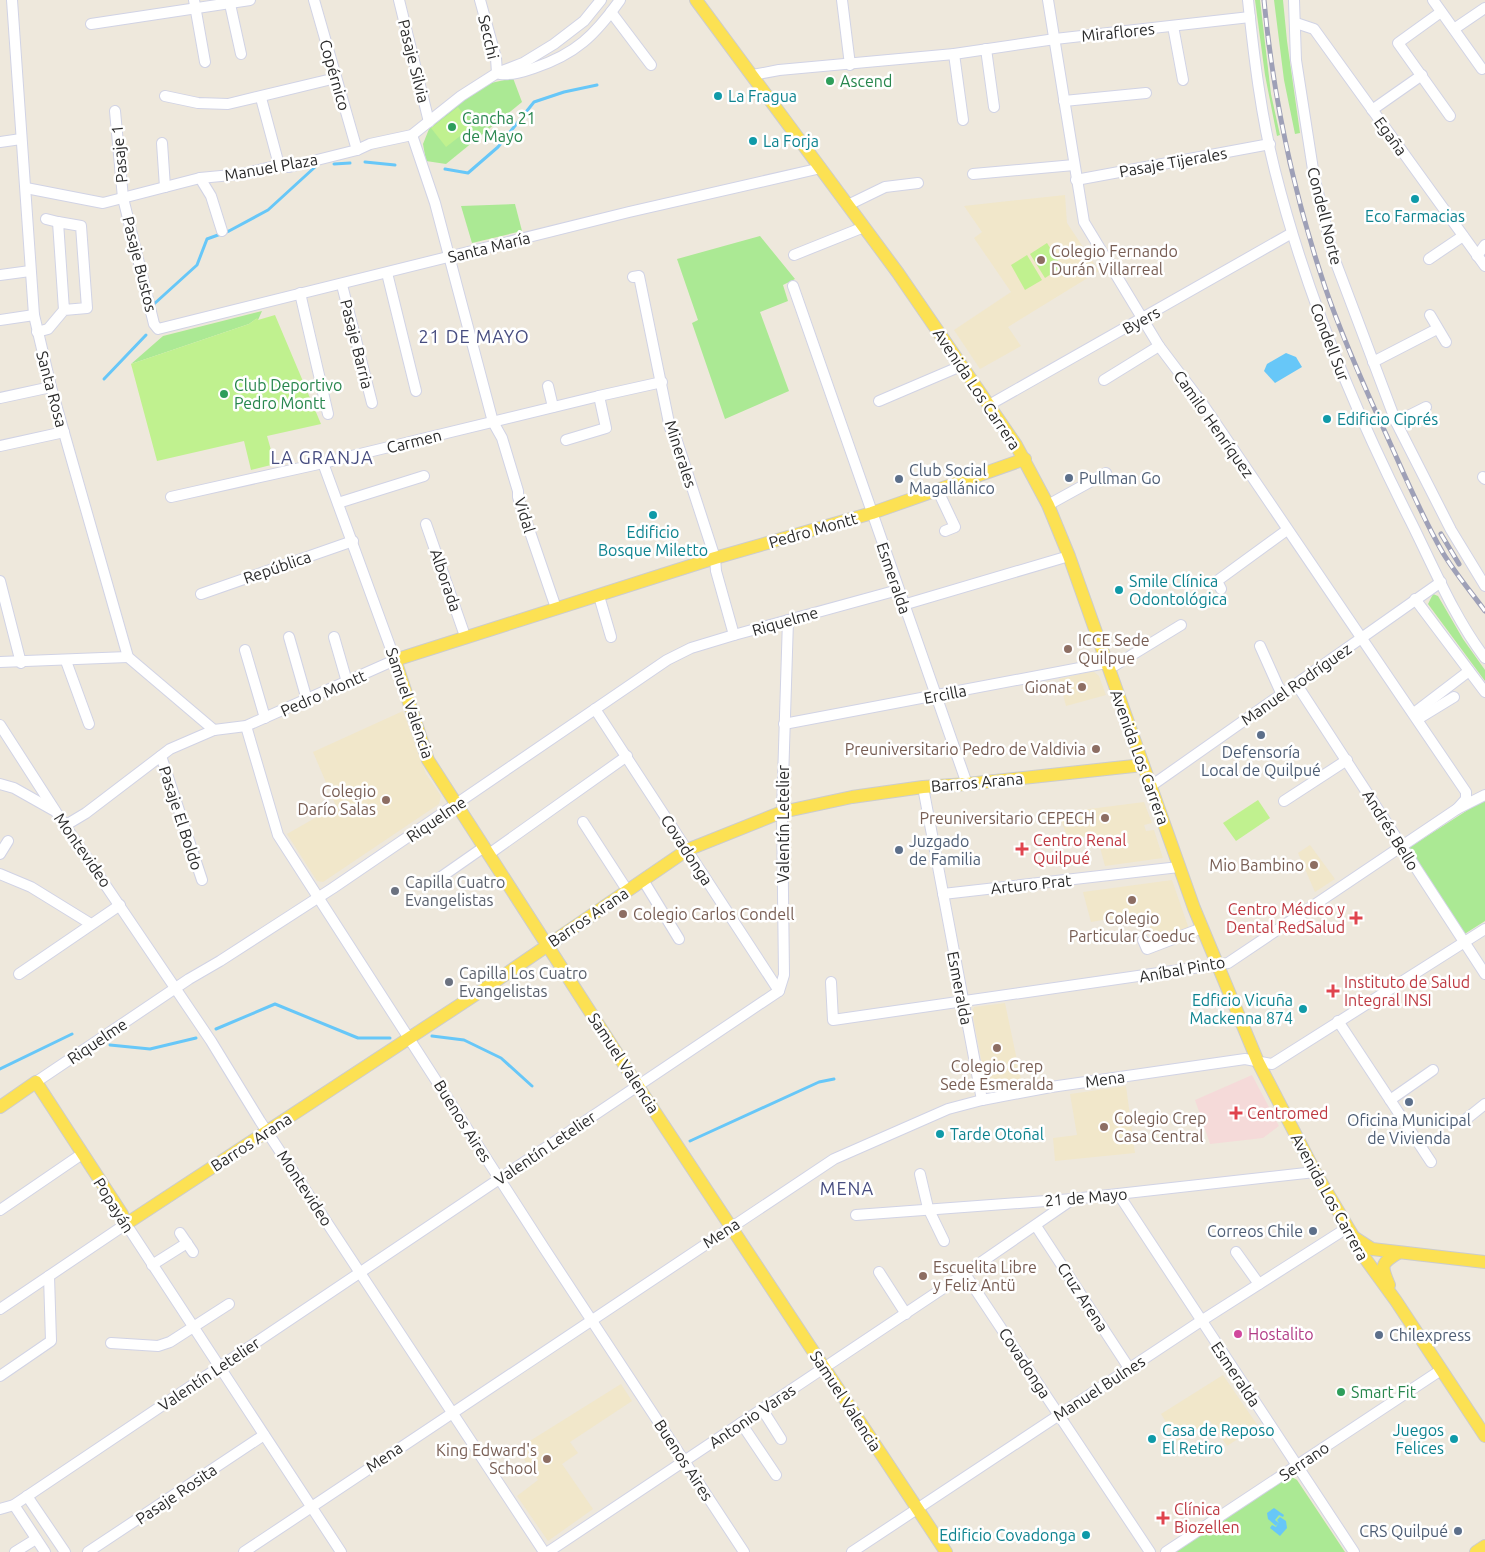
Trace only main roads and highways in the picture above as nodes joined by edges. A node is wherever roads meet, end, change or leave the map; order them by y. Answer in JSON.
{"nodes":[{"id":1,"x":696,"y":0,"type":"edge"},
{"id":2,"x":1025,"y":460,"type":"junction"},
{"id":3,"x":395,"y":660,"type":"joint"},
{"id":4,"x":1143,"y":765,"type":"junction"},
{"id":5,"x":548,"y":944,"type":"junction"},
{"id":6,"x":36,"y":1082,"type":"joint"},
{"id":7,"x":0,"y":1107,"type":"edge"},
{"id":8,"x":126,"y":1224,"type":"joint"},
{"id":9,"x":1350,"y":1232,"type":"junction"},
{"id":10,"x":1398,"y":1253,"type":"junction"},
{"id":11,"x":1485,"y":1262,"type":"edge"},
{"id":12,"x":1396,"y":1301,"type":"junction"},
{"id":13,"x":1485,"y":1436,"type":"edge"},
{"id":14,"x":1485,"y":1546,"type":"edge"},
{"id":15,"x":946,"y":1552,"type":"edge"},
{"id":16,"x":1476,"y":1552,"type":"edge"}],
"edges":[{"from":1,"to":2,"type":"main road","name":"Avenida Los Carrera"},
{"from":2,"to":3,"type":"main road","name":"Pedro Montt"},
{"from":2,"to":4,"type":"main road","name":"Avenida Los Carrera"},
{"from":3,"to":5,"type":"main road","name":"Samuel Valencia"},
{"from":4,"to":5,"type":"main road","name":"Barros Arana"},
{"from":4,"to":9,"type":"main road","name":"Avenida Los Carrera"},
{"from":5,"to":8,"type":"main road","name":"Barros Arana"},
{"from":5,"to":15,"type":"main road","name":"Samuel Valencia"},
{"from":6,"to":7,"type":"main road","name":"Riquelme"},
{"from":6,"to":8,"type":"main road","name":"Popayán"},
{"from":9,"to":10,"type":"main road"},
{"from":9,"to":12,"type":"main road","name":"Avenida Los Carrera"},
{"from":10,"to":11,"type":"main road"},
{"from":10,"to":12,"type":"main road"},
{"from":12,"to":13,"type":"main road","name":"Avenida Los Carrera"},
{"from":14,"to":16,"type":"main road"}]}
